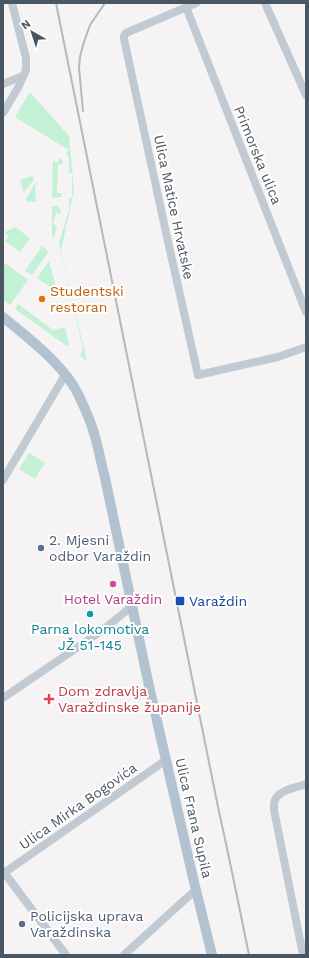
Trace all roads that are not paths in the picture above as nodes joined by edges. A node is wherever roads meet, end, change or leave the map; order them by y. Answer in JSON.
{"nodes":[{"id":1,"x":12,"y":3,"type":"edge"},
{"id":2,"x":196,"y":3,"type":"edge"},
{"id":3,"x":265,"y":3,"type":"edge"},
{"id":4,"x":186,"y":7,"type":"junction"},
{"id":5,"x":23,"y":76,"type":"junction"},
{"id":6,"x":3,"y":84,"type":"edge"},
{"id":7,"x":306,"y":95,"type":"edge"},
{"id":8,"x":3,"y":113,"type":"edge"},
{"id":9,"x":306,"y":312,"type":"edge"},
{"id":10,"x":3,"y":317,"type":"edge"},
{"id":11,"x":306,"y":347,"type":"edge"},
{"id":12,"x":65,"y":375,"type":"junction"},
{"id":13,"x":3,"y":480,"type":"edge"},
{"id":14,"x":131,"y":603,"type":"junction"},
{"id":15,"x":100,"y":632,"type":"junction"},
{"id":16,"x":138,"y":634,"type":"junction"},
{"id":17,"x":3,"y":698,"type":"edge"},
{"id":18,"x":166,"y":760,"type":"junction"},
{"id":19,"x":306,"y":784,"type":"edge"},
{"id":20,"x":4,"y":872,"type":"edge"},
{"id":21,"x":197,"y":892,"type":"junction"},
{"id":22,"x":66,"y":955,"type":"edge"},
{"id":23,"x":124,"y":955,"type":"edge"},
{"id":24,"x":212,"y":955,"type":"edge"},
{"id":25,"x":303,"y":955,"type":"edge"}],
"edges":[{"from":1,"to":5,"type":"street"},
{"from":2,"to":4,"type":"street"},
{"from":3,"to":7,"type":"street"},
{"from":4,"to":9,"type":"street","name":"Primorska ulica"},
{"from":4,"to":11,"type":"street","name":"Ulica Matice Hrvatske"},
{"from":5,"to":6,"type":"street"},
{"from":5,"to":8,"type":"street"},
{"from":10,"to":12,"type":"main road","name":"Ulica Frana Supila"},
{"from":12,"to":13,"type":"street"},
{"from":12,"to":14,"type":"main road","name":"Ulica Frana Supila"},
{"from":14,"to":15,"type":"street"},
{"from":14,"to":16,"type":"main road","name":"Ulica Frana Supila"},
{"from":15,"to":16,"type":"street"},
{"from":15,"to":17,"type":"street"},
{"from":16,"to":18,"type":"main road","name":"Ulica Frana Supila"},
{"from":18,"to":20,"type":"street","name":"Ulica Mirka Bogovića"},
{"from":18,"to":21,"type":"main road","name":"Ulica Frana Supila"},
{"from":19,"to":25,"type":"street"},
{"from":20,"to":22,"type":"street"},
{"from":21,"to":23,"type":"street"},
{"from":21,"to":24,"type":"main road","name":"Ulica Frana Supila"}]}
